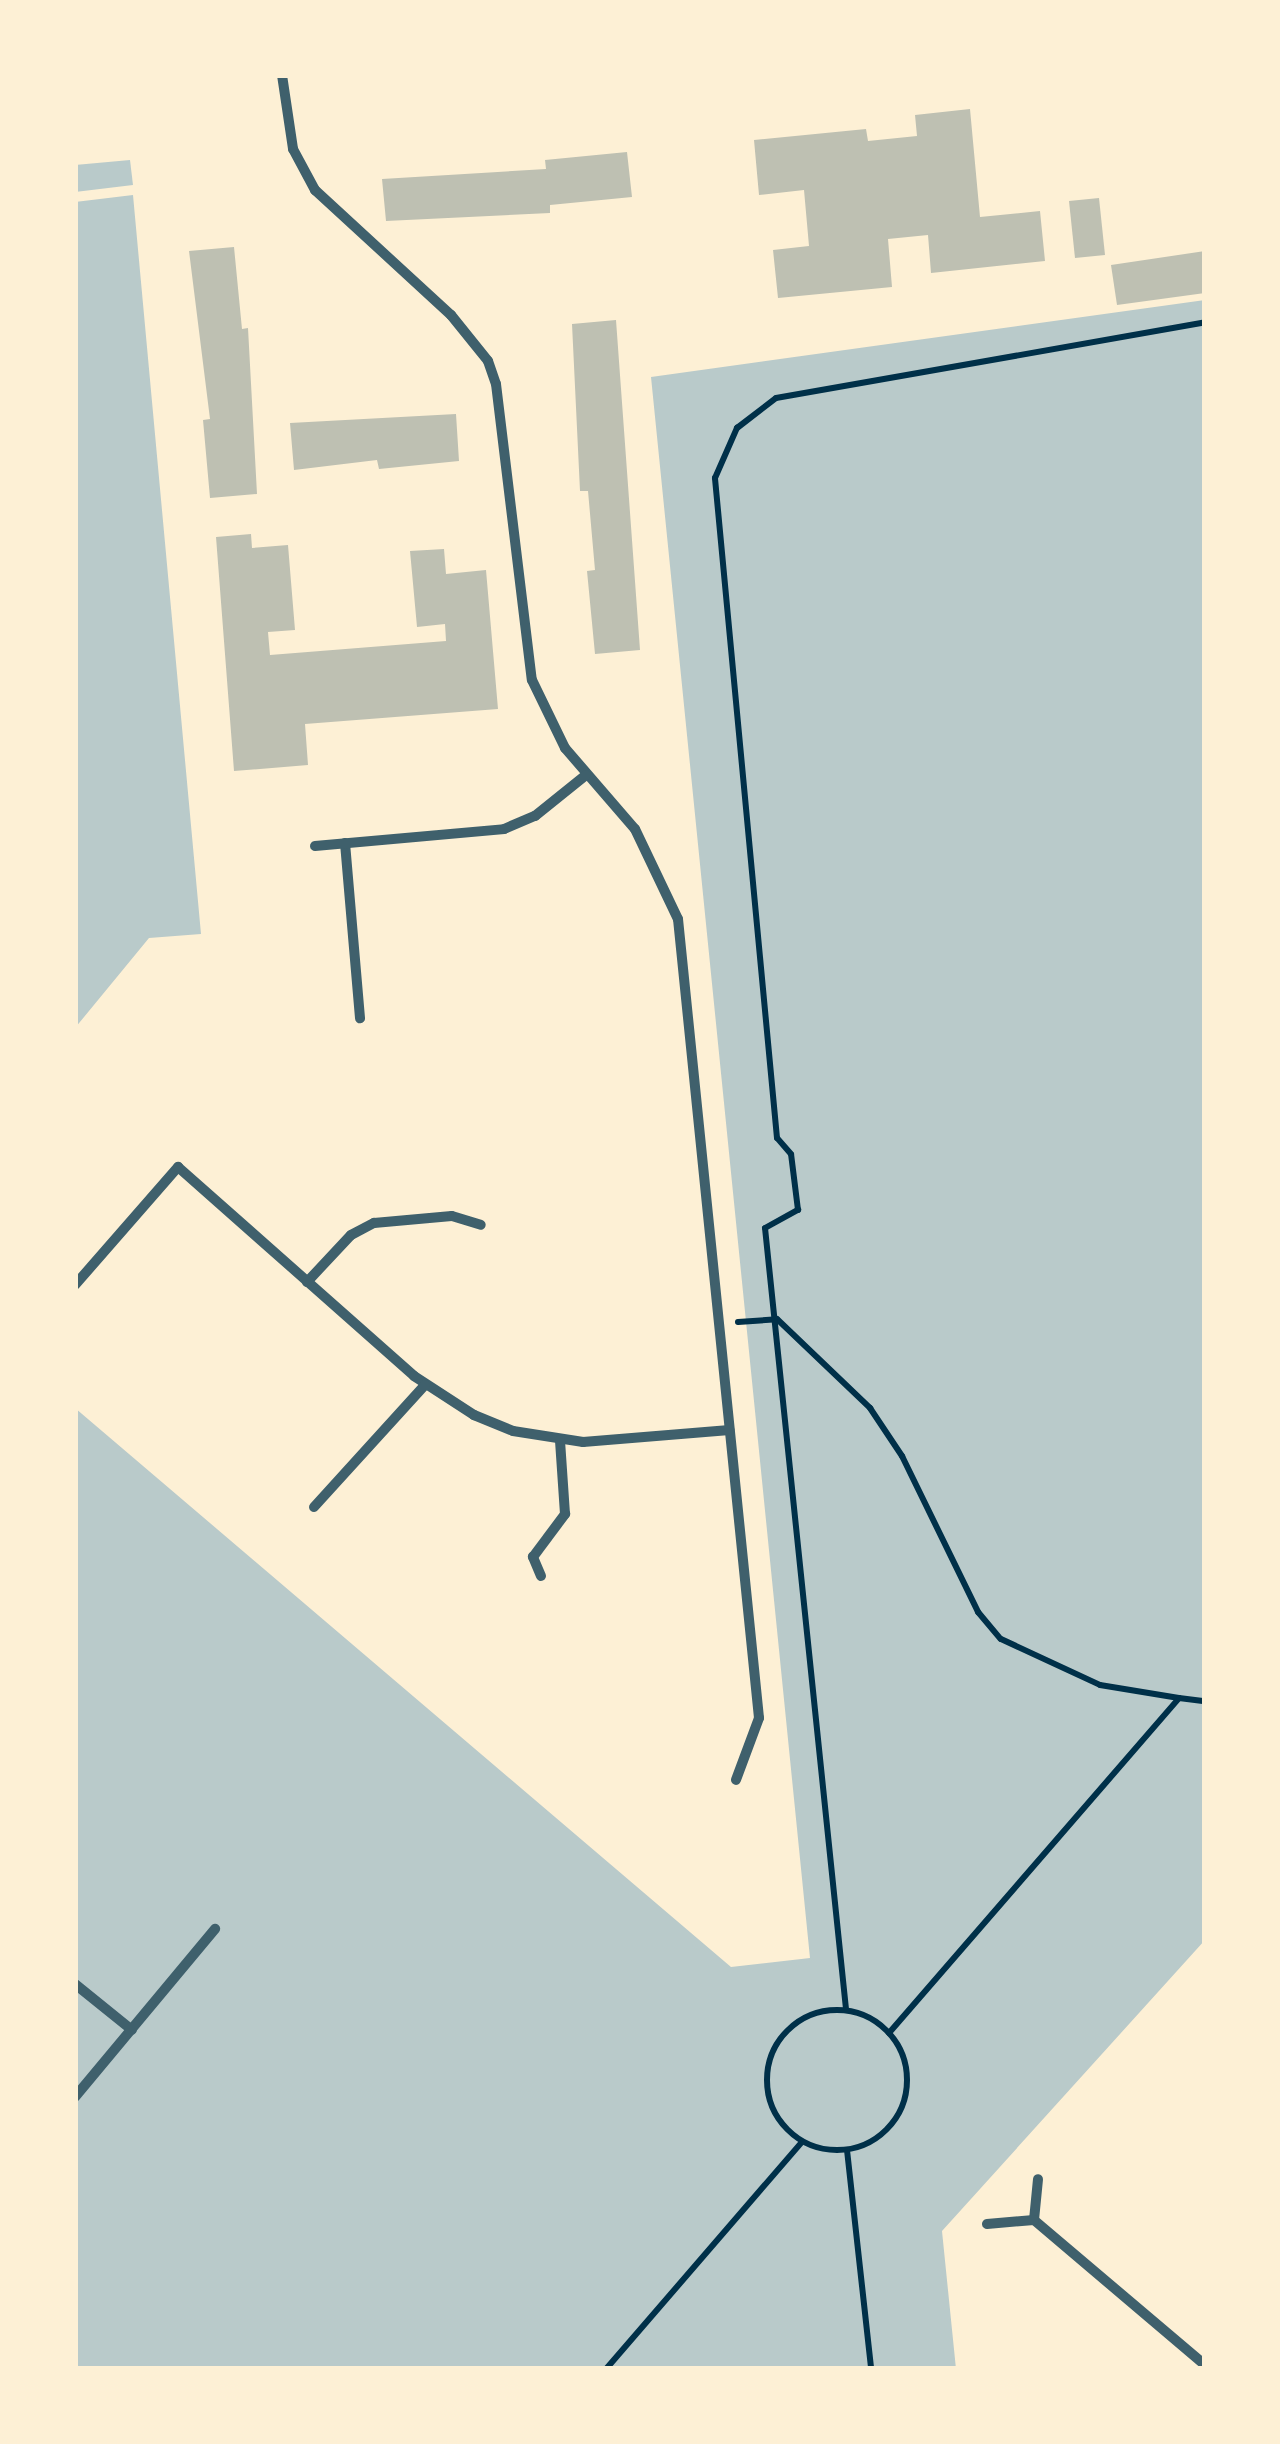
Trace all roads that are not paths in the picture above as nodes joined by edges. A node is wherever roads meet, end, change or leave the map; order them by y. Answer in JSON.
{"nodes":[{"id":1,"x":282,"y":75,"type":"edge"},
{"id":2,"x":586,"y":775,"type":"junction"},
{"id":3,"x":345,"y":844,"type":"junction"},
{"id":4,"x":315,"y":846,"type":"dead end"},
{"id":5,"x":360,"y":1018,"type":"dead end"},
{"id":6,"x":480,"y":1225,"type":"dead end"},
{"id":7,"x":307,"y":1282,"type":"junction"},
{"id":8,"x":75,"y":1286,"type":"edge"},
{"id":9,"x":425,"y":1384,"type":"junction"},
{"id":10,"x":730,"y":1430,"type":"junction"},
{"id":11,"x":560,"y":1440,"type":"junction"},
{"id":12,"x":314,"y":1507,"type":"dead end"},
{"id":13,"x":541,"y":1576,"type":"dead end"},
{"id":14,"x":736,"y":1780,"type":"dead end"},
{"id":15,"x":215,"y":1929,"type":"dead end"},
{"id":16,"x":75,"y":1984,"type":"edge"},
{"id":17,"x":132,"y":2030,"type":"junction"},
{"id":18,"x":75,"y":2097,"type":"edge"},
{"id":19,"x":1038,"y":2180,"type":"dead end"},
{"id":20,"x":1034,"y":2220,"type":"junction"},
{"id":21,"x":988,"y":2224,"type":"dead end"},
{"id":22,"x":1205,"y":2364,"type":"edge"}],
"edges":[{"from":1,"to":2,"type":"street"},
{"from":2,"to":3,"type":"street"},
{"from":2,"to":10,"type":"street"},
{"from":3,"to":4,"type":"street"},
{"from":3,"to":5,"type":"street"},
{"from":6,"to":7,"type":"street"},
{"from":7,"to":8,"type":"street"},
{"from":7,"to":9,"type":"street"},
{"from":9,"to":11,"type":"street"},
{"from":9,"to":12,"type":"street"},
{"from":10,"to":11,"type":"street"},
{"from":10,"to":14,"type":"street"},
{"from":11,"to":13,"type":"street"},
{"from":15,"to":17,"type":"street"},
{"from":16,"to":17,"type":"street"},
{"from":17,"to":18,"type":"street"},
{"from":19,"to":20,"type":"street"},
{"from":20,"to":21,"type":"street"},
{"from":20,"to":22,"type":"street"}]}
